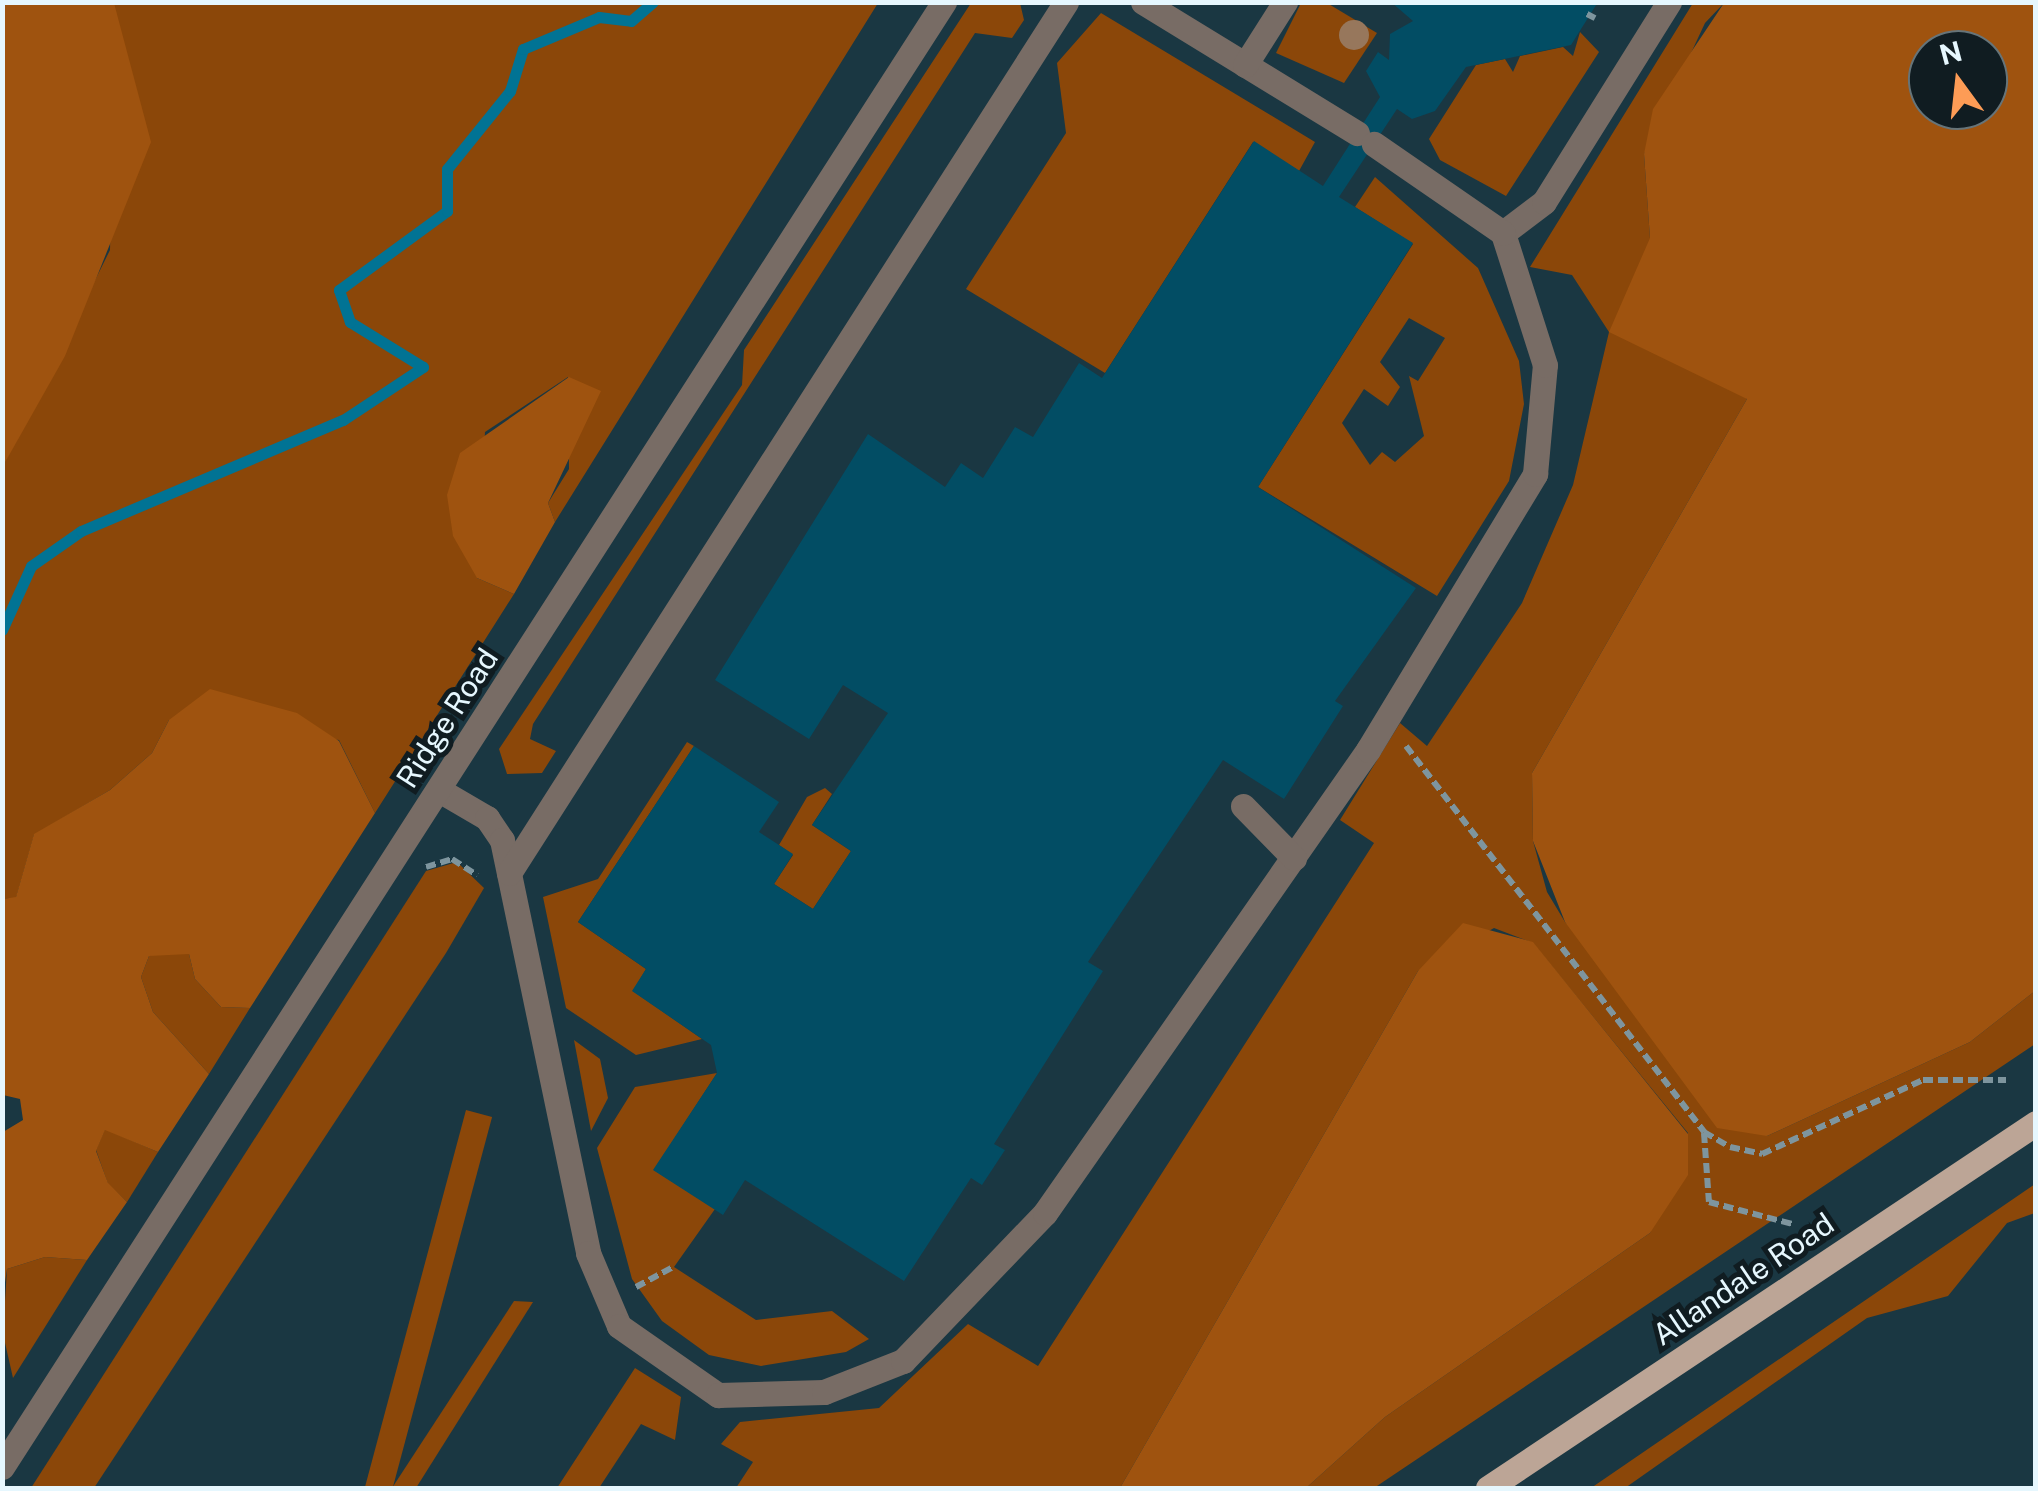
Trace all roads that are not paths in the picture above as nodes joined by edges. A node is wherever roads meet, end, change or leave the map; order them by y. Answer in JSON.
{"nodes":[{"id":1,"x":944,"y":2,"type":"edge"},
{"id":2,"x":1066,"y":2,"type":"edge"},
{"id":3,"x":1143,"y":2,"type":"edge"},
{"id":4,"x":1285,"y":2,"type":"edge"},
{"id":5,"x":1670,"y":2,"type":"edge"},
{"id":6,"x":1245,"y":65,"type":"junction"},
{"id":7,"x":1503,"y":233,"type":"junction"},
{"id":8,"x":439,"y":790,"type":"junction"},
{"id":9,"x":1243,"y":806,"type":"dead end"},
{"id":10,"x":1294,"y":858,"type":"junction"},
{"id":11,"x":509,"y":874,"type":"junction"},
{"id":12,"x":2036,"y":1123,"type":"edge"},
{"id":13,"x":4,"y":1460,"type":"edge"},
{"id":14,"x":1488,"y":1488,"type":"edge"}],
"edges":[{"from":1,"to":8,"type":"street","name":"Ridge Road"},
{"from":2,"to":11,"type":"street"},
{"from":3,"to":6,"type":"street"},
{"from":4,"to":6,"type":"street"},
{"from":5,"to":7,"type":"street"},
{"from":6,"to":7,"type":"street"},
{"from":7,"to":10,"type":"street"},
{"from":8,"to":11,"type":"street"},
{"from":8,"to":13,"type":"street","name":"Ridge Road"},
{"from":9,"to":10,"type":"street"},
{"from":10,"to":11,"type":"street"},
{"from":12,"to":14,"type":"main road","name":"Allandale Road"}]}
